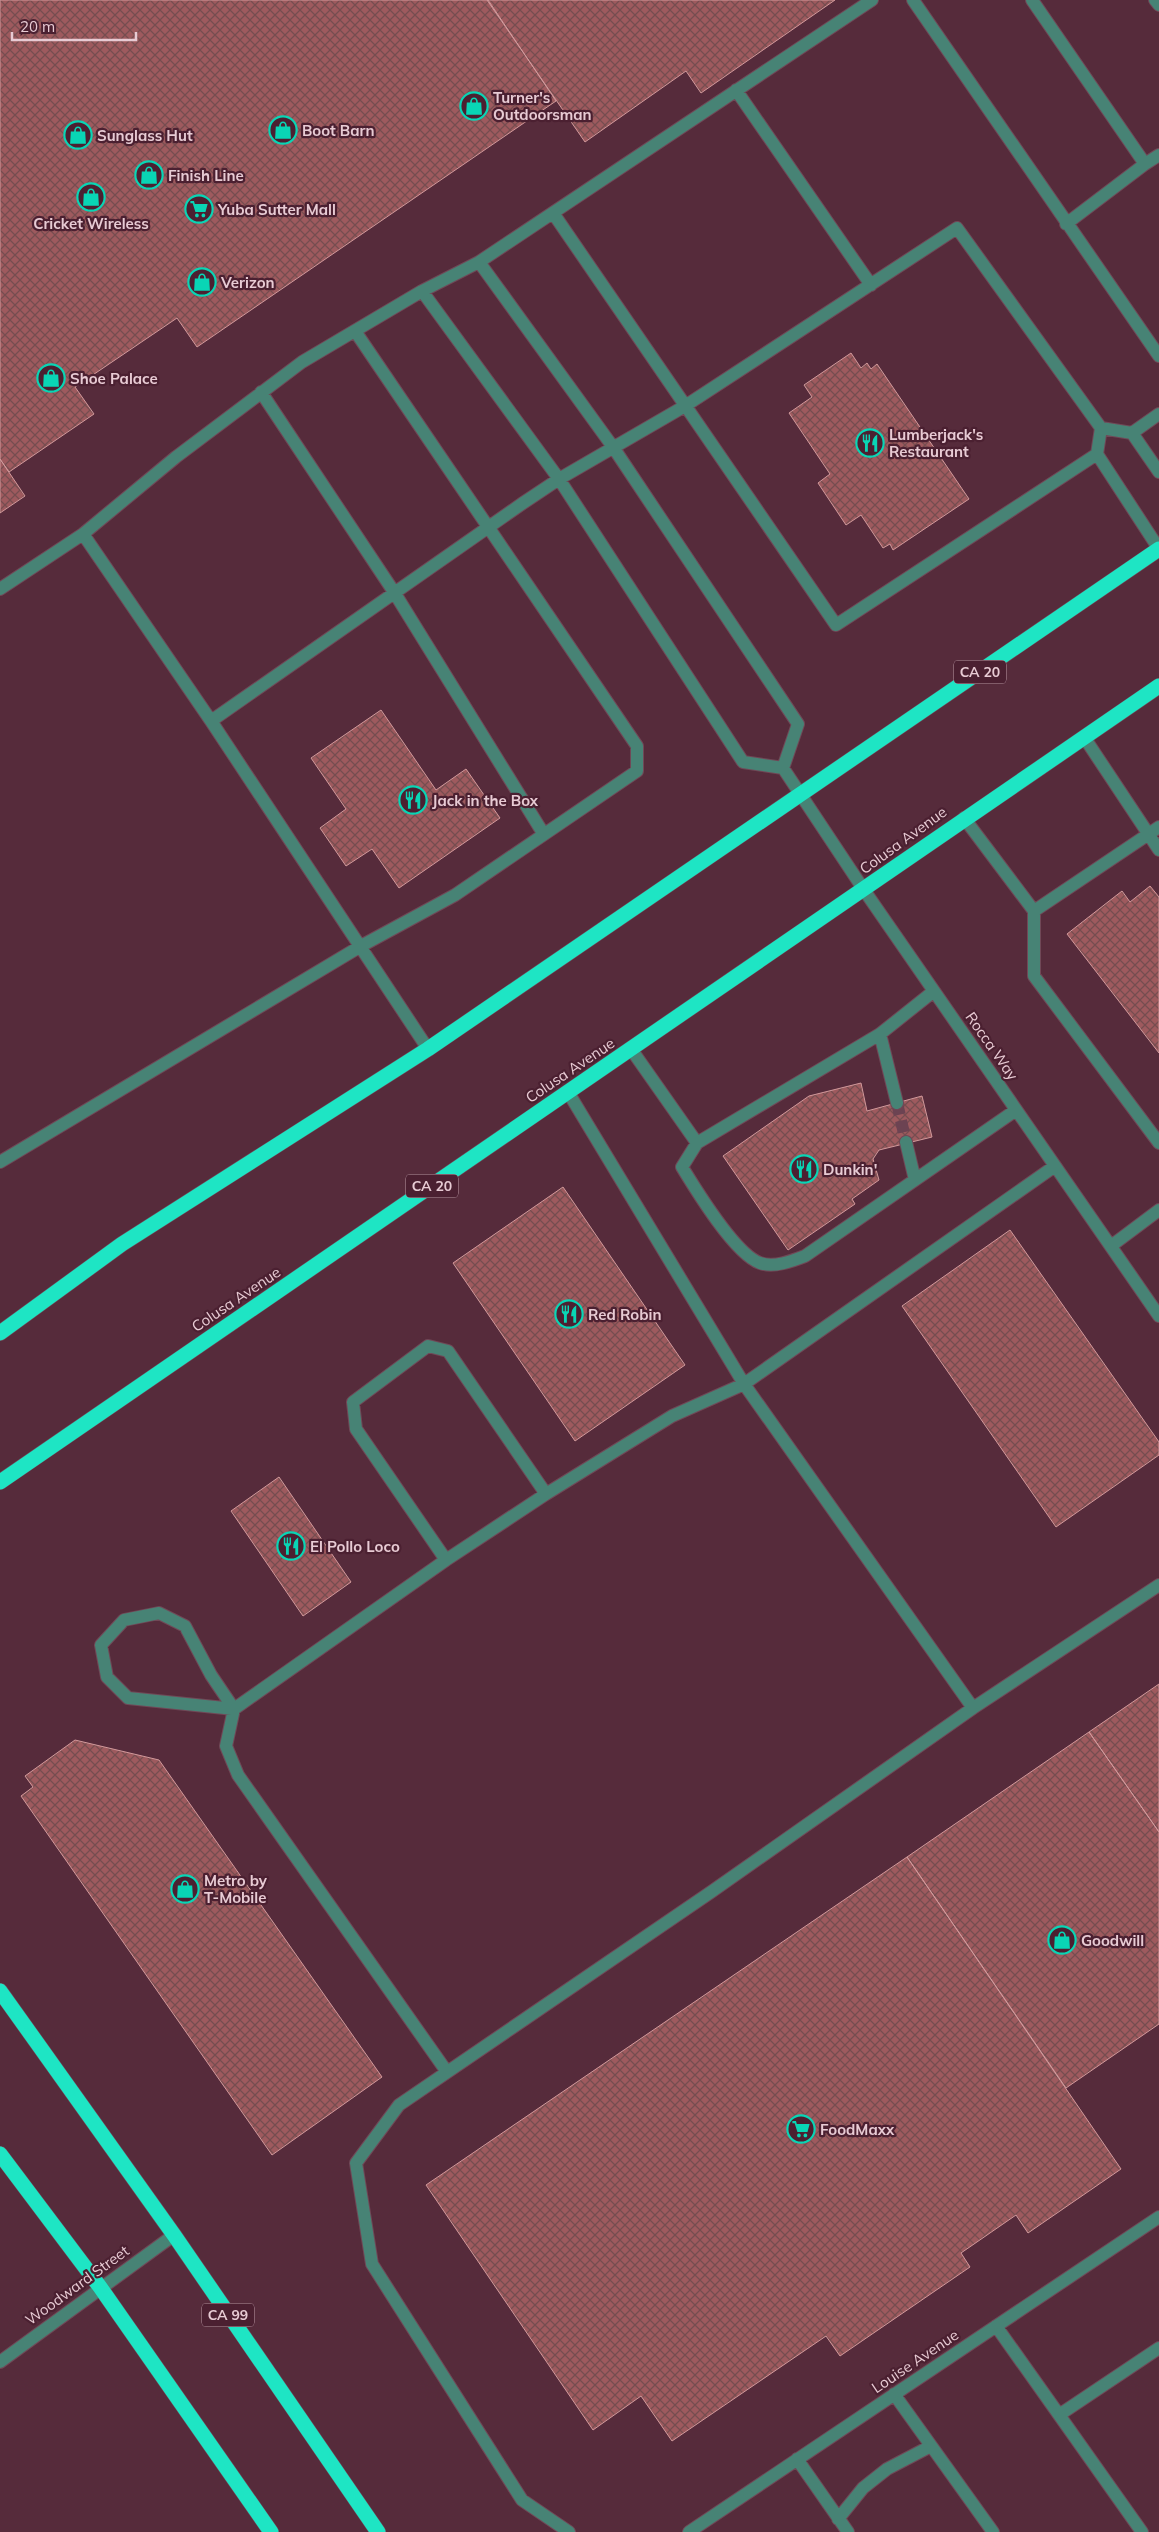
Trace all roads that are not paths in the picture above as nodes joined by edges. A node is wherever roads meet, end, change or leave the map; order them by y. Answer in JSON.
{"nodes":[{"id":1,"x":872,"y":0,"type":"edge"},
{"id":2,"x":913,"y":0,"type":"edge"},
{"id":3,"x":1032,"y":0,"type":"edge"},
{"id":4,"x":1155,"y":0,"type":"edge"},
{"id":5,"x":1159,"y":5,"type":"edge"},
{"id":6,"x":736,"y":90,"type":"junction"},
{"id":7,"x":1159,"y":155,"type":"edge"},
{"id":8,"x":1146,"y":164,"type":"junction"},
{"id":9,"x":553,"y":213,"type":"junction"},
{"id":10,"x":1066,"y":224,"type":"junction"},
{"id":11,"x":479,"y":262,"type":"junction"},
{"id":12,"x":871,"y":285,"type":"junction"},
{"id":13,"x":422,"y":291,"type":"junction"},
{"id":14,"x":355,"y":330,"type":"junction"},
{"id":15,"x":1159,"y":356,"type":"edge"},
{"id":16,"x":261,"y":392,"type":"junction"},
{"id":17,"x":685,"y":406,"type":"junction"},
{"id":18,"x":1159,"y":414,"type":"edge"},
{"id":19,"x":1101,"y":428,"type":"junction"},
{"id":20,"x":1132,"y":433,"type":"junction"},
{"id":21,"x":613,"y":447,"type":"junction"},
{"id":22,"x":1097,"y":454,"type":"junction"},
{"id":23,"x":1159,"y":472,"type":"edge"},
{"id":24,"x":558,"y":479,"type":"junction"},
{"id":25,"x":490,"y":526,"type":"junction"},
{"id":26,"x":83,"y":534,"type":"junction"},
{"id":27,"x":1159,"y":549,"type":"edge"},
{"id":28,"x":0,"y":589,"type":"edge"},
{"id":29,"x":394,"y":592,"type":"junction"},
{"id":30,"x":1159,"y":686,"type":"edge"},
{"id":31,"x":211,"y":721,"type":"junction"},
{"id":32,"x":1084,"y":737,"type":"junction"},
{"id":33,"x":783,"y":768,"type":"junction"},
{"id":34,"x":800,"y":794,"type":"junction"},
{"id":35,"x":964,"y":818,"type":"junction"},
{"id":36,"x":1159,"y":827,"type":"edge"},
{"id":37,"x":543,"y":833,"type":"junction"},
{"id":38,"x":1148,"y":834,"type":"junction"},
{"id":39,"x":1159,"y":850,"type":"edge"},
{"id":40,"x":864,"y":890,"type":"junction"},
{"id":41,"x":1034,"y":911,"type":"junction"},
{"id":42,"x":361,"y":946,"type":"junction"},
{"id":43,"x":934,"y":991,"type":"junction"},
{"id":44,"x":880,"y":1034,"type":"junction"},
{"id":45,"x":428,"y":1049,"type":"junction"},
{"id":46,"x":631,"y":1049,"type":"junction"},
{"id":47,"x":568,"y":1092,"type":"junction"},
{"id":48,"x":896,"y":1103,"type":"tunnel mouth"},
{"id":49,"x":1016,"y":1110,"type":"junction"},
{"id":50,"x":906,"y":1142,"type":"tunnel mouth"},
{"id":51,"x":697,"y":1143,"type":"junction"},
{"id":52,"x":1159,"y":1143,"type":"edge"},
{"id":53,"x":0,"y":1162,"type":"edge"},
{"id":54,"x":1055,"y":1166,"type":"junction"},
{"id":55,"x":915,"y":1180,"type":"junction"},
{"id":56,"x":1159,"y":1210,"type":"edge"},
{"id":57,"x":1111,"y":1246,"type":"junction"},
{"id":58,"x":1159,"y":1316,"type":"edge"},
{"id":59,"x":0,"y":1333,"type":"edge"},
{"id":60,"x":744,"y":1384,"type":"junction"},
{"id":61,"x":0,"y":1482,"type":"edge"},
{"id":62,"x":546,"y":1494,"type":"junction"},
{"id":63,"x":446,"y":1560,"type":"junction"},
{"id":64,"x":1159,"y":1585,"type":"edge"},
{"id":65,"x":974,"y":1708,"type":"junction"},
{"id":66,"x":234,"y":1709,"type":"junction"},
{"id":67,"x":0,"y":1991,"type":"edge"},
{"id":68,"x":447,"y":2072,"type":"junction"},
{"id":69,"x":0,"y":2154,"type":"edge"},
{"id":70,"x":1159,"y":2217,"type":"edge"},
{"id":71,"x":174,"y":2235,"type":"junction"},
{"id":72,"x":100,"y":2288,"type":"junction"},
{"id":73,"x":996,"y":2326,"type":"junction"},
{"id":74,"x":1159,"y":2348,"type":"edge"},
{"id":75,"x":0,"y":2362,"type":"edge"},
{"id":76,"x":894,"y":2394,"type":"junction"},
{"id":77,"x":1059,"y":2414,"type":"junction"},
{"id":78,"x":931,"y":2446,"type":"junction"},
{"id":79,"x":797,"y":2459,"type":"junction"},
{"id":80,"x":838,"y":2519,"type":"junction"},
{"id":81,"x":271,"y":2532,"type":"edge"},
{"id":82,"x":378,"y":2532,"type":"edge"},
{"id":83,"x":569,"y":2532,"type":"edge"},
{"id":84,"x":689,"y":2532,"type":"edge"},
{"id":85,"x":848,"y":2532,"type":"edge"},
{"id":86,"x":993,"y":2532,"type":"edge"},
{"id":87,"x":1142,"y":2532,"type":"edge"}],
"edges":[{"from":1,"to":6,"type":"street"},
{"from":2,"to":10,"type":"street"},
{"from":3,"to":8,"type":"street"},
{"from":4,"to":5,"type":"street"},
{"from":6,"to":9,"type":"street"},
{"from":6,"to":12,"type":"street"},
{"from":7,"to":8,"type":"street"},
{"from":8,"to":10,"type":"street"},
{"from":9,"to":11,"type":"street"},
{"from":9,"to":17,"type":"street"},
{"from":10,"to":15,"type":"street"},
{"from":11,"to":13,"type":"street"},
{"from":11,"to":21,"type":"street"},
{"from":12,"to":17,"type":"street"},
{"from":12,"to":19,"type":"street"},
{"from":13,"to":14,"type":"street"},
{"from":13,"to":24,"type":"street"},
{"from":14,"to":16,"type":"street"},
{"from":14,"to":25,"type":"street"},
{"from":16,"to":26,"type":"street"},
{"from":16,"to":29,"type":"street"},
{"from":17,"to":21,"type":"street"},
{"from":17,"to":22,"type":"street"},
{"from":18,"to":20,"type":"street"},
{"from":19,"to":20,"type":"street"},
{"from":19,"to":22,"type":"street"},
{"from":20,"to":23,"type":"street"},
{"from":21,"to":24,"type":"street"},
{"from":21,"to":33,"type":"street"},
{"from":22,"to":27,"type":"street"},
{"from":24,"to":25,"type":"street"},
{"from":24,"to":33,"type":"street"},
{"from":25,"to":29,"type":"street"},
{"from":25,"to":37,"type":"street"},
{"from":26,"to":28,"type":"street"},
{"from":26,"to":31,"type":"street"},
{"from":27,"to":34,"type":"highway","number":"CA 20"},
{"from":29,"to":31,"type":"street"},
{"from":29,"to":37,"type":"street"},
{"from":30,"to":32,"type":"highway","name":"Colusa Avenue","number":"CA 20"},
{"from":31,"to":42,"type":"street"},
{"from":32,"to":35,"type":"highway","name":"Colusa Avenue","number":"CA 20"},
{"from":32,"to":38,"type":"street"},
{"from":33,"to":34,"type":"street","name":"Rocca Way"},
{"from":34,"to":40,"type":"street","name":"Rocca Way"},
{"from":34,"to":45,"type":"highway","number":"CA 20"},
{"from":35,"to":40,"type":"highway","name":"Colusa Avenue","number":"CA 20"},
{"from":35,"to":41,"type":"street"},
{"from":36,"to":38,"type":"street"},
{"from":37,"to":42,"type":"street"},
{"from":38,"to":39,"type":"street"},
{"from":38,"to":41,"type":"street"},
{"from":40,"to":43,"type":"street","name":"Rocca Way"},
{"from":40,"to":46,"type":"highway","name":"Colusa Avenue","number":"CA 20"},
{"from":41,"to":52,"type":"street"},
{"from":42,"to":45,"type":"street"},
{"from":42,"to":53,"type":"street"},
{"from":43,"to":44,"type":"street"},
{"from":43,"to":49,"type":"street","name":"Rocca Way"},
{"from":44,"to":48,"type":"street"},
{"from":44,"to":51,"type":"street"},
{"from":45,"to":59,"type":"highway","number":"CA 20"},
{"from":46,"to":47,"type":"highway","name":"Colusa Avenue","number":"CA 20"},
{"from":46,"to":51,"type":"street"},
{"from":47,"to":60,"type":"street"},
{"from":47,"to":61,"type":"highway","name":"Colusa Avenue","number":"CA 20"},
{"from":49,"to":54,"type":"street","name":"Rocca Way"},
{"from":49,"to":55,"type":"street"},
{"from":50,"to":55,"type":"street"},
{"from":51,"to":55,"type":"street"},
{"from":54,"to":57,"type":"street","name":"Rocca Way"},
{"from":54,"to":60,"type":"street"},
{"from":56,"to":57,"type":"street"},
{"from":57,"to":58,"type":"street","name":"Rocca Way"},
{"from":60,"to":62,"type":"street"},
{"from":60,"to":65,"type":"street"},
{"from":62,"to":63,"type":"street"},
{"from":62,"to":63,"type":"street"},
{"from":63,"to":66,"type":"street"},
{"from":64,"to":65,"type":"street"},
{"from":65,"to":68,"type":"street"},
{"from":66,"to":66,"type":"street"},
{"from":66,"to":68,"type":"street"},
{"from":67,"to":71,"type":"highway","number":"CA 99"},
{"from":68,"to":83,"type":"street"},
{"from":69,"to":72,"type":"highway"},
{"from":70,"to":73,"type":"street","name":"Louise Avenue"},
{"from":71,"to":72,"type":"street","name":"Woodward Street"},
{"from":71,"to":82,"type":"highway","number":"CA 99"},
{"from":72,"to":75,"type":"street","name":"Woodward Street"},
{"from":72,"to":81,"type":"highway"},
{"from":73,"to":76,"type":"street","name":"Louise Avenue"},
{"from":73,"to":77,"type":"street"},
{"from":74,"to":77,"type":"street"},
{"from":76,"to":78,"type":"street"},
{"from":76,"to":79,"type":"street","name":"Louise Avenue"},
{"from":77,"to":87,"type":"street"},
{"from":78,"to":80,"type":"street"},
{"from":78,"to":86,"type":"street"},
{"from":79,"to":80,"type":"street"},
{"from":79,"to":84,"type":"street","name":"Louise Avenue"},
{"from":80,"to":85,"type":"street"}]}
